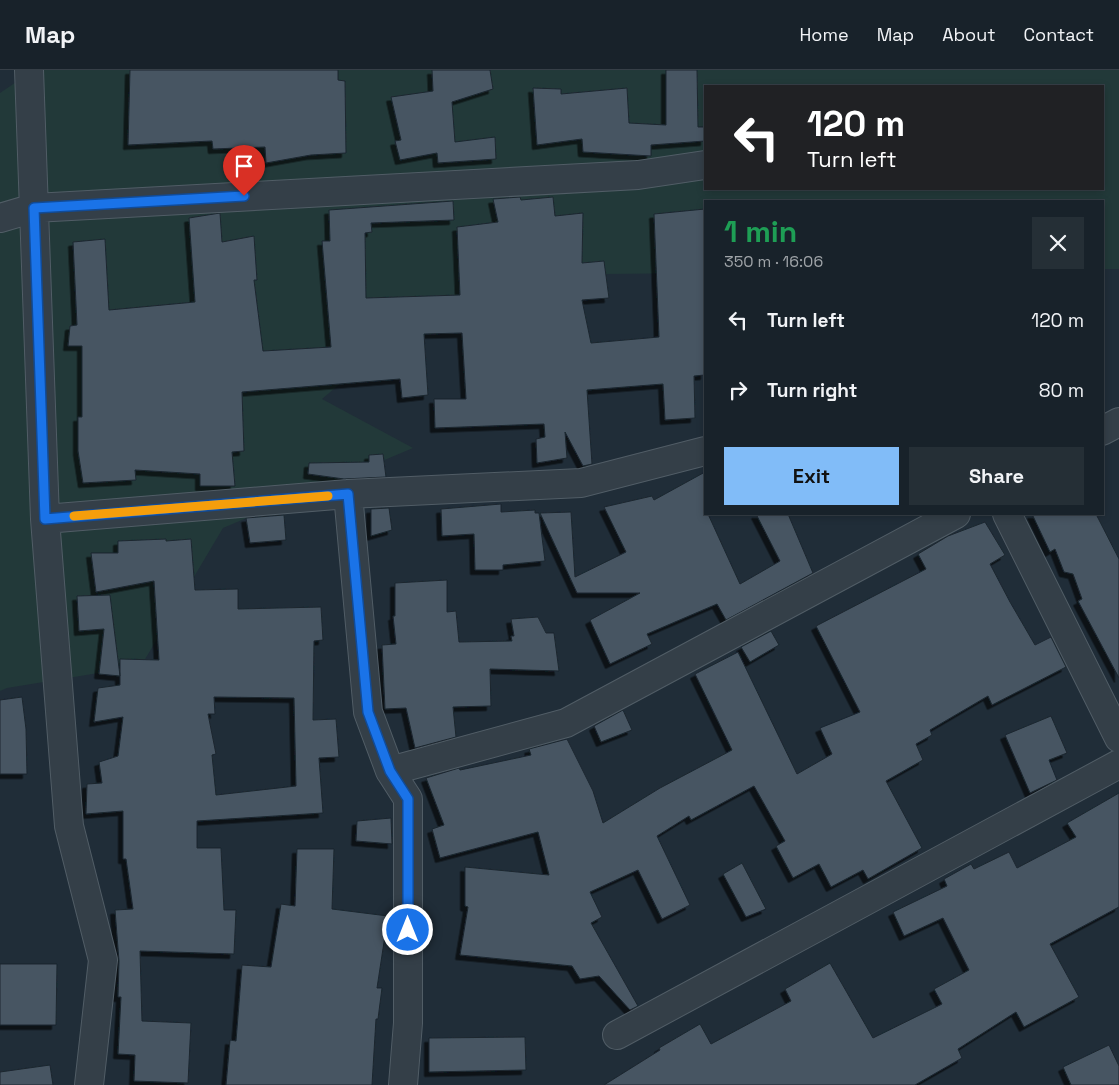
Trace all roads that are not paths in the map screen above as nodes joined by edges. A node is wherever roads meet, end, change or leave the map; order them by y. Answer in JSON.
{"nodes":[{"id":1,"x":29,"y":70,"type":"edge"},
{"id":2,"x":704,"y":165,"type":"edge"},
{"id":3,"x":34,"y":208,"type":"junction"},
{"id":4,"x":0,"y":218,"type":"edge"},
{"id":5,"x":1119,"y":422,"type":"edge"},
{"id":6,"x":1104,"y":430,"type":"edge"},
{"id":7,"x":704,"y":451,"type":"edge"},
{"id":8,"x":348,"y":494,"type":"junction"},
{"id":9,"x":954,"y":515,"type":"edge"},
{"id":10,"x":1008,"y":515,"type":"edge"},
{"id":11,"x":45,"y":519,"type":"junction"},
{"id":12,"x":1119,"y":738,"type":"edge"},
{"id":13,"x":1119,"y":764,"type":"edge"},
{"id":14,"x":390,"y":771,"type":"junction"},
{"id":15,"x":617,"y":1035,"type":"dead end"},
{"id":16,"x":93,"y":1085,"type":"edge"},
{"id":17,"x":403,"y":1085,"type":"edge"}],
"edges":[{"from":1,"to":3,"type":"street"},
{"from":2,"to":3,"type":"street"},
{"from":3,"to":4,"type":"street"},
{"from":3,"to":11,"type":"street"},
{"from":5,"to":6,"type":"street"},
{"from":7,"to":8,"type":"street"},
{"from":8,"to":11,"type":"street"},
{"from":8,"to":14,"type":"street"},
{"from":9,"to":14,"type":"street"},
{"from":10,"to":12,"type":"street"},
{"from":11,"to":16,"type":"street"},
{"from":13,"to":15,"type":"street"},
{"from":14,"to":17,"type":"street"}]}
